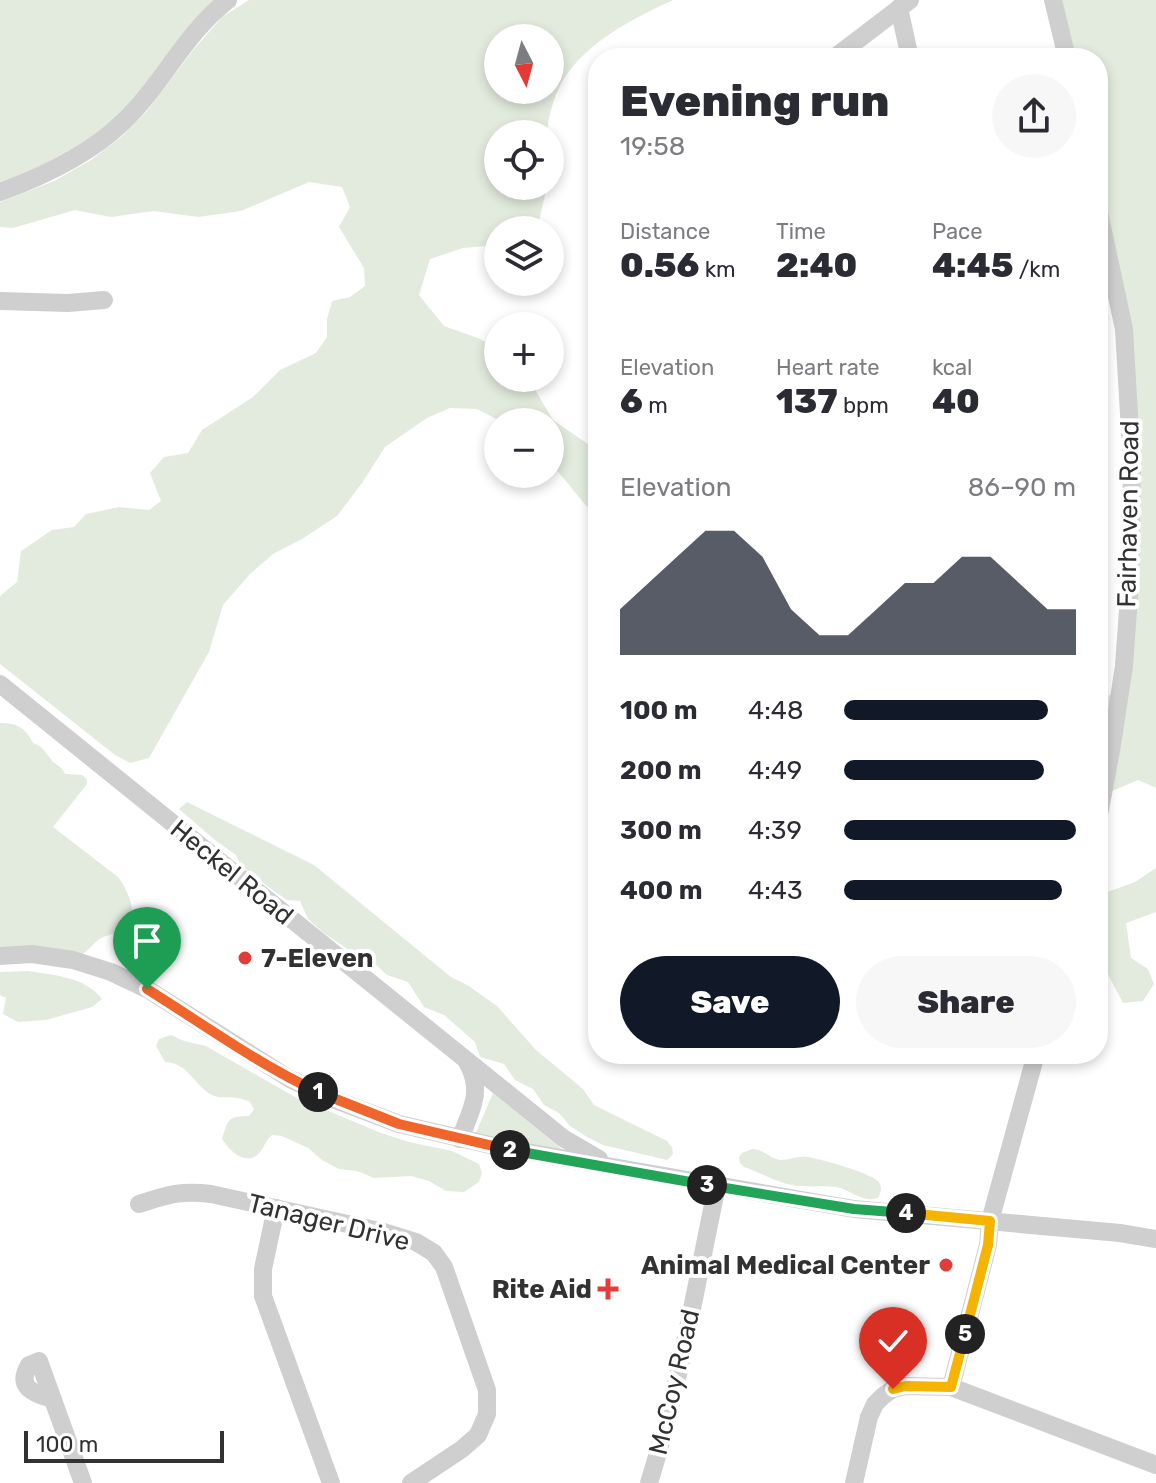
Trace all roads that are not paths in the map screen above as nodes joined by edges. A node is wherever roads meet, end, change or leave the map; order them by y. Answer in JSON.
{"nodes":[{"id":1,"x":228,"y":0,"type":"edge"},
{"id":2,"x":1054,"y":2,"type":"edge"},
{"id":3,"x":905,"y":4,"type":"edge"},
{"id":4,"x":847,"y":48,"type":"edge"},
{"id":5,"x":909,"y":48,"type":"edge"},
{"id":6,"x":1065,"y":48,"type":"edge"},
{"id":7,"x":0,"y":192,"type":"edge"},
{"id":8,"x":1108,"y":255,"type":"edge"},
{"id":9,"x":104,"y":300,"type":"dead end"},
{"id":10,"x":0,"y":301,"type":"edge"},
{"id":11,"x":0,"y":684,"type":"edge"},
{"id":12,"x":1108,"y":767,"type":"edge"},
{"id":13,"x":0,"y":956,"type":"edge"},
{"id":14,"x":465,"y":1060,"type":"junction"},
{"id":15,"x":1033,"y":1064,"type":"edge"},
{"id":16,"x":460,"y":1139,"type":"junction"},
{"id":17,"x":618,"y":1169,"type":"junction"},
{"id":18,"x":717,"y":1186,"type":"junction"},
{"id":19,"x":139,"y":1204,"type":"dead end"},
{"id":20,"x":276,"y":1208,"type":"junction"},
{"id":21,"x":990,"y":1221,"type":"junction"},
{"id":22,"x":1156,"y":1239,"type":"edge"},
{"id":23,"x":951,"y":1387,"type":"junction"},
{"id":24,"x":53,"y":1399,"type":"dead end"},
{"id":25,"x":1156,"y":1465,"type":"edge"},
{"id":26,"x":83,"y":1483,"type":"edge"},
{"id":27,"x":331,"y":1483,"type":"edge"},
{"id":28,"x":411,"y":1483,"type":"edge"},
{"id":29,"x":649,"y":1483,"type":"edge"},
{"id":30,"x":854,"y":1483,"type":"edge"}],
"edges":[{"from":1,"to":7,"type":"street"},
{"from":2,"to":6,"type":"street"},
{"from":3,"to":4,"type":"street"},
{"from":3,"to":5,"type":"street"},
{"from":8,"to":12,"type":"street","name":"Fairhaven Road"},
{"from":9,"to":10,"type":"street"},
{"from":11,"to":14,"type":"street","name":"Heckel Road"},
{"from":13,"to":16,"type":"street"},
{"from":14,"to":16,"type":"street"},
{"from":14,"to":17,"type":"street","name":"Heckel Road"},
{"from":15,"to":21,"type":"street"},
{"from":16,"to":17,"type":"street"},
{"from":17,"to":18,"type":"street"},
{"from":18,"to":21,"type":"street"},
{"from":18,"to":29,"type":"street","name":"McCoy Road"},
{"from":19,"to":20,"type":"street","name":"Tanager Drive"},
{"from":20,"to":27,"type":"street"},
{"from":20,"to":28,"type":"street","name":"Tanager Drive"},
{"from":21,"to":22,"type":"street"},
{"from":21,"to":23,"type":"street"},
{"from":23,"to":25,"type":"street"},
{"from":23,"to":30,"type":"street"},
{"from":24,"to":26,"type":"street"}]}
